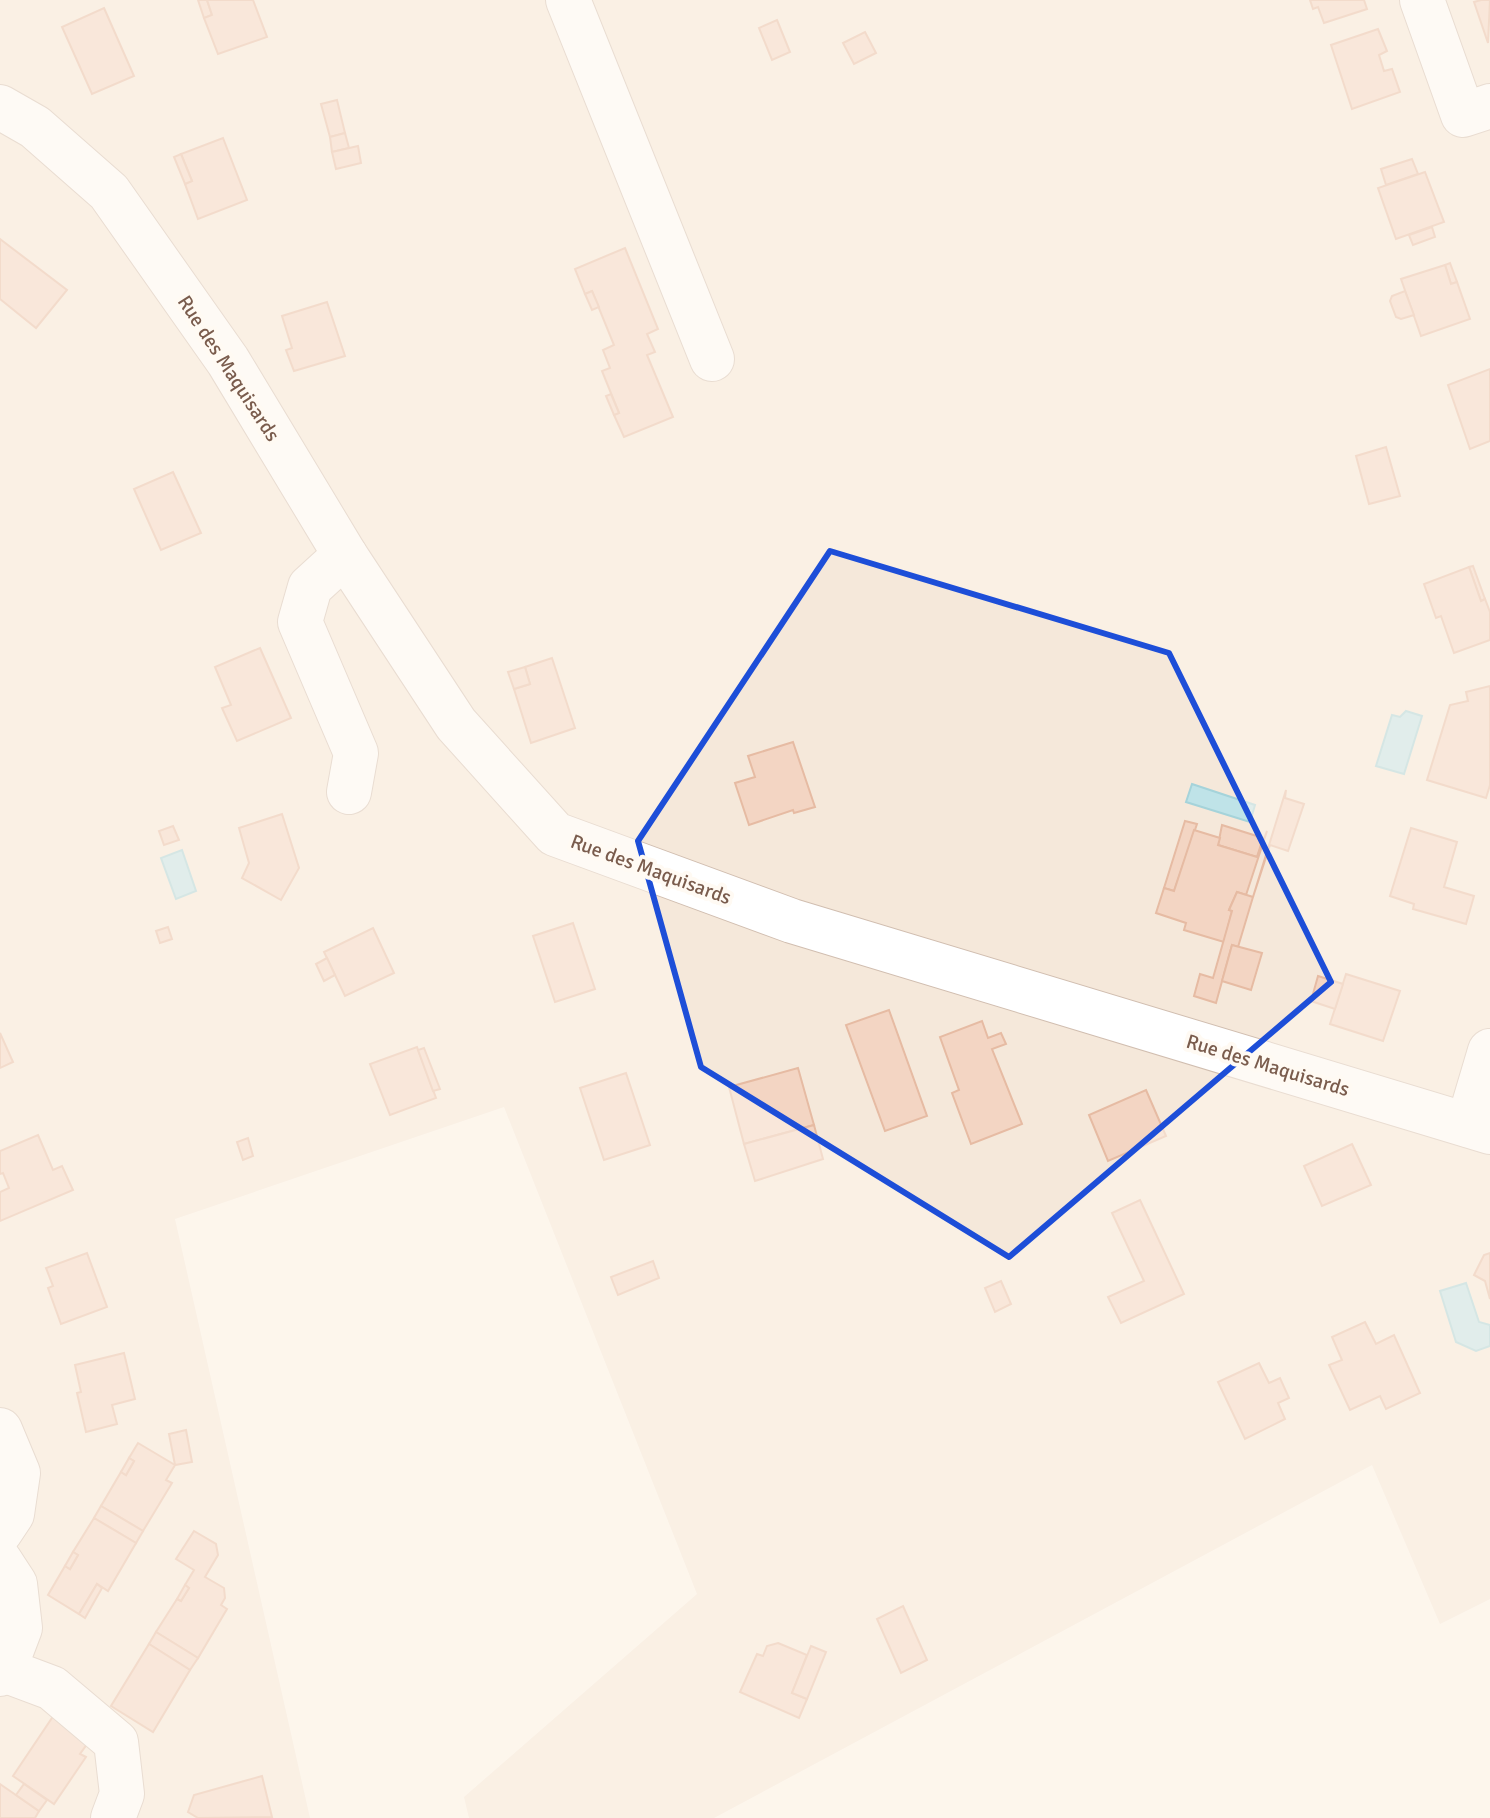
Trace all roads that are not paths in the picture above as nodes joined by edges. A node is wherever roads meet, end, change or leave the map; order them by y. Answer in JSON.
{"nodes":[{"id":1,"x":568,"y":0,"type":"edge"},
{"id":2,"x":1422,"y":0,"type":"edge"},
{"id":3,"x":0,"y":107,"type":"edge"},
{"id":4,"x":1477,"y":111,"type":"edge"},
{"id":5,"x":712,"y":359,"type":"dead end"},
{"id":6,"x":345,"y":555,"type":"junction"},
{"id":7,"x":349,"y":792,"type":"dead end"},
{"id":8,"x":1490,"y":1051,"type":"edge"},
{"id":9,"x":1479,"y":1128,"type":"edge"},
{"id":10,"x":0,"y":1430,"type":"edge"},
{"id":11,"x":0,"y":1532,"type":"edge"},
{"id":12,"x":0,"y":1561,"type":"edge"},
{"id":13,"x":2,"y":1672,"type":"edge"},
{"id":14,"x":113,"y":1818,"type":"edge"}],
"edges":[{"from":1,"to":5,"type":"street"},
{"from":2,"to":4,"type":"street"},
{"from":3,"to":6,"type":"street","name":"Rue des Maquisards"},
{"from":6,"to":7,"type":"street"},
{"from":6,"to":9,"type":"street","name":"Rue des Maquisards"},
{"from":8,"to":9,"type":"street"},
{"from":10,"to":11,"type":"street"},
{"from":12,"to":13,"type":"street"},
{"from":13,"to":14,"type":"street"}]}
